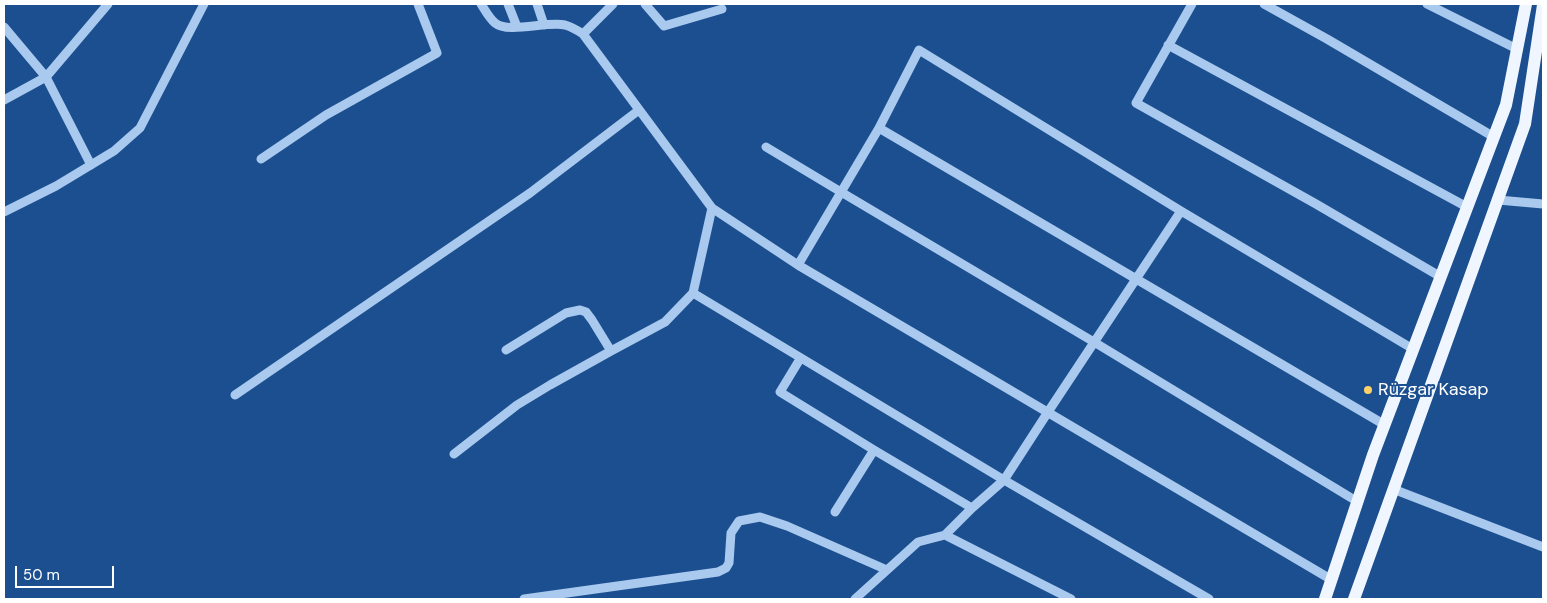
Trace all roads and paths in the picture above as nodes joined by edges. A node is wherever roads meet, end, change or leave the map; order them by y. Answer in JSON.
{"nodes":[{"id":1,"x":108,"y":4,"type":"edge"},
{"id":2,"x":204,"y":4,"type":"edge"},
{"id":3,"x":418,"y":4,"type":"edge"},
{"id":4,"x":481,"y":4,"type":"edge"},
{"id":5,"x":508,"y":4,"type":"edge"},
{"id":6,"x":537,"y":4,"type":"edge"},
{"id":7,"x":612,"y":4,"type":"edge"},
{"id":8,"x":646,"y":4,"type":"edge"},
{"id":9,"x":1264,"y":4,"type":"edge"},
{"id":10,"x":1427,"y":4,"type":"edge"},
{"id":11,"x":1526,"y":4,"type":"edge"},
{"id":12,"x":1188,"y":5,"type":"edge"},
{"id":13,"x":1543,"y":5,"type":"edge"},
{"id":14,"x":722,"y":10,"type":"dead end"},
{"id":15,"x":544,"y":25,"type":"junction"},
{"id":16,"x":4,"y":27,"type":"edge"},
{"id":17,"x":517,"y":27,"type":"junction"},
{"id":18,"x":583,"y":34,"type":"junction"},
{"id":19,"x":1168,"y":45,"type":"junction"},
{"id":20,"x":1517,"y":49,"type":"junction"},
{"id":21,"x":46,"y":77,"type":"junction"},
{"id":22,"x":4,"y":100,"type":"edge"},
{"id":23,"x":639,"y":110,"type":"junction"},
{"id":24,"x":879,"y":128,"type":"junction"},
{"id":25,"x":1494,"y":137,"type":"junction"},
{"id":26,"x":766,"y":146,"type":"dead end"},
{"id":27,"x":261,"y":159,"type":"dead end"},
{"id":28,"x":91,"y":165,"type":"junction"},
{"id":29,"x":840,"y":192,"type":"junction"},
{"id":30,"x":1498,"y":200,"type":"junction"},
{"id":31,"x":1543,"y":204,"type":"edge"},
{"id":32,"x":1467,"y":207,"type":"junction"},
{"id":33,"x":712,"y":208,"type":"junction"},
{"id":34,"x":1181,"y":211,"type":"junction"},
{"id":35,"x":4,"y":212,"type":"edge"},
{"id":36,"x":798,"y":265,"type":"junction"},
{"id":37,"x":1441,"y":277,"type":"junction"},
{"id":38,"x":1136,"y":279,"type":"junction"},
{"id":39,"x":693,"y":294,"type":"junction"},
{"id":40,"x":1094,"y":342,"type":"junction"},
{"id":41,"x":1413,"y":349,"type":"junction"},
{"id":42,"x":506,"y":350,"type":"dead end"},
{"id":43,"x":611,"y":351,"type":"junction"},
{"id":44,"x":800,"y":359,"type":"junction"},
{"id":45,"x":235,"y":395,"type":"dead end"},
{"id":46,"x":1048,"y":412,"type":"junction"},
{"id":47,"x":1385,"y":425,"type":"junction"},
{"id":48,"x":874,"y":450,"type":"junction"},
{"id":49,"x":454,"y":454,"type":"dead end"},
{"id":50,"x":1004,"y":480,"type":"junction"},
{"id":51,"x":1393,"y":489,"type":"junction"},
{"id":52,"x":1358,"y":502,"type":"junction"},
{"id":53,"x":972,"y":508,"type":"junction"},
{"id":54,"x":836,"y":512,"type":"dead end"},
{"id":55,"x":945,"y":535,"type":"junction"},
{"id":56,"x":1543,"y":547,"type":"edge"},
{"id":57,"x":887,"y":570,"type":"junction"},
{"id":58,"x":1332,"y":580,"type":"junction"},
{"id":59,"x":524,"y":599,"type":"edge"},
{"id":60,"x":855,"y":599,"type":"edge"},
{"id":61,"x":1071,"y":599,"type":"edge"},
{"id":62,"x":1209,"y":599,"type":"edge"},
{"id":63,"x":1325,"y":599,"type":"edge"},
{"id":64,"x":1354,"y":599,"type":"edge"}],
"edges":[{"from":1,"to":21,"type":"street"},
{"from":2,"to":28,"type":"street"},
{"from":3,"to":27,"type":"street"},
{"from":4,"to":17,"type":"street"},
{"from":5,"to":17,"type":"street"},
{"from":6,"to":15,"type":"street"},
{"from":7,"to":18,"type":"street"},
{"from":8,"to":14,"type":"street"},
{"from":9,"to":25,"type":"street"},
{"from":10,"to":20,"type":"street"},
{"from":11,"to":20,"type":"main road"},
{"from":12,"to":19,"type":"street"},
{"from":13,"to":30,"type":"main road"},
{"from":15,"to":17,"type":"street"},
{"from":15,"to":18,"type":"street"},
{"from":16,"to":21,"type":"street"},
{"from":18,"to":23,"type":"street"},
{"from":19,"to":32,"type":"street"},
{"from":19,"to":37,"type":"street"},
{"from":20,"to":25,"type":"main road"},
{"from":21,"to":22,"type":"street"},
{"from":21,"to":28,"type":"street"},
{"from":23,"to":33,"type":"street"},
{"from":23,"to":45,"type":"street"},
{"from":24,"to":29,"type":"street"},
{"from":24,"to":34,"type":"street"},
{"from":24,"to":38,"type":"street"},
{"from":25,"to":32,"type":"main road"},
{"from":26,"to":29,"type":"street"},
{"from":28,"to":35,"type":"street"},
{"from":29,"to":36,"type":"street"},
{"from":29,"to":40,"type":"street"},
{"from":30,"to":31,"type":"street"},
{"from":30,"to":51,"type":"main road"},
{"from":32,"to":37,"type":"main road"},
{"from":33,"to":36,"type":"street"},
{"from":33,"to":39,"type":"street"},
{"from":34,"to":38,"type":"street"},
{"from":34,"to":41,"type":"street"},
{"from":36,"to":46,"type":"street"},
{"from":37,"to":41,"type":"main road"},
{"from":38,"to":40,"type":"street"},
{"from":38,"to":47,"type":"street"},
{"from":39,"to":43,"type":"street"},
{"from":39,"to":44,"type":"street"},
{"from":40,"to":46,"type":"street"},
{"from":40,"to":52,"type":"street"},
{"from":41,"to":47,"type":"main road"},
{"from":42,"to":43,"type":"street"},
{"from":43,"to":49,"type":"street"},
{"from":44,"to":48,"type":"street"},
{"from":44,"to":50,"type":"street"},
{"from":46,"to":50,"type":"street"},
{"from":46,"to":58,"type":"street"},
{"from":47,"to":52,"type":"main road"},
{"from":48,"to":53,"type":"street"},
{"from":48,"to":54,"type":"street"},
{"from":50,"to":53,"type":"street"},
{"from":50,"to":62,"type":"street"},
{"from":51,"to":56,"type":"street"},
{"from":51,"to":64,"type":"main road"},
{"from":52,"to":58,"type":"main road"},
{"from":53,"to":55,"type":"street"},
{"from":55,"to":57,"type":"street"},
{"from":55,"to":61,"type":"street"},
{"from":57,"to":59,"type":"street"},
{"from":57,"to":60,"type":"street"},
{"from":58,"to":63,"type":"main road"}]}
